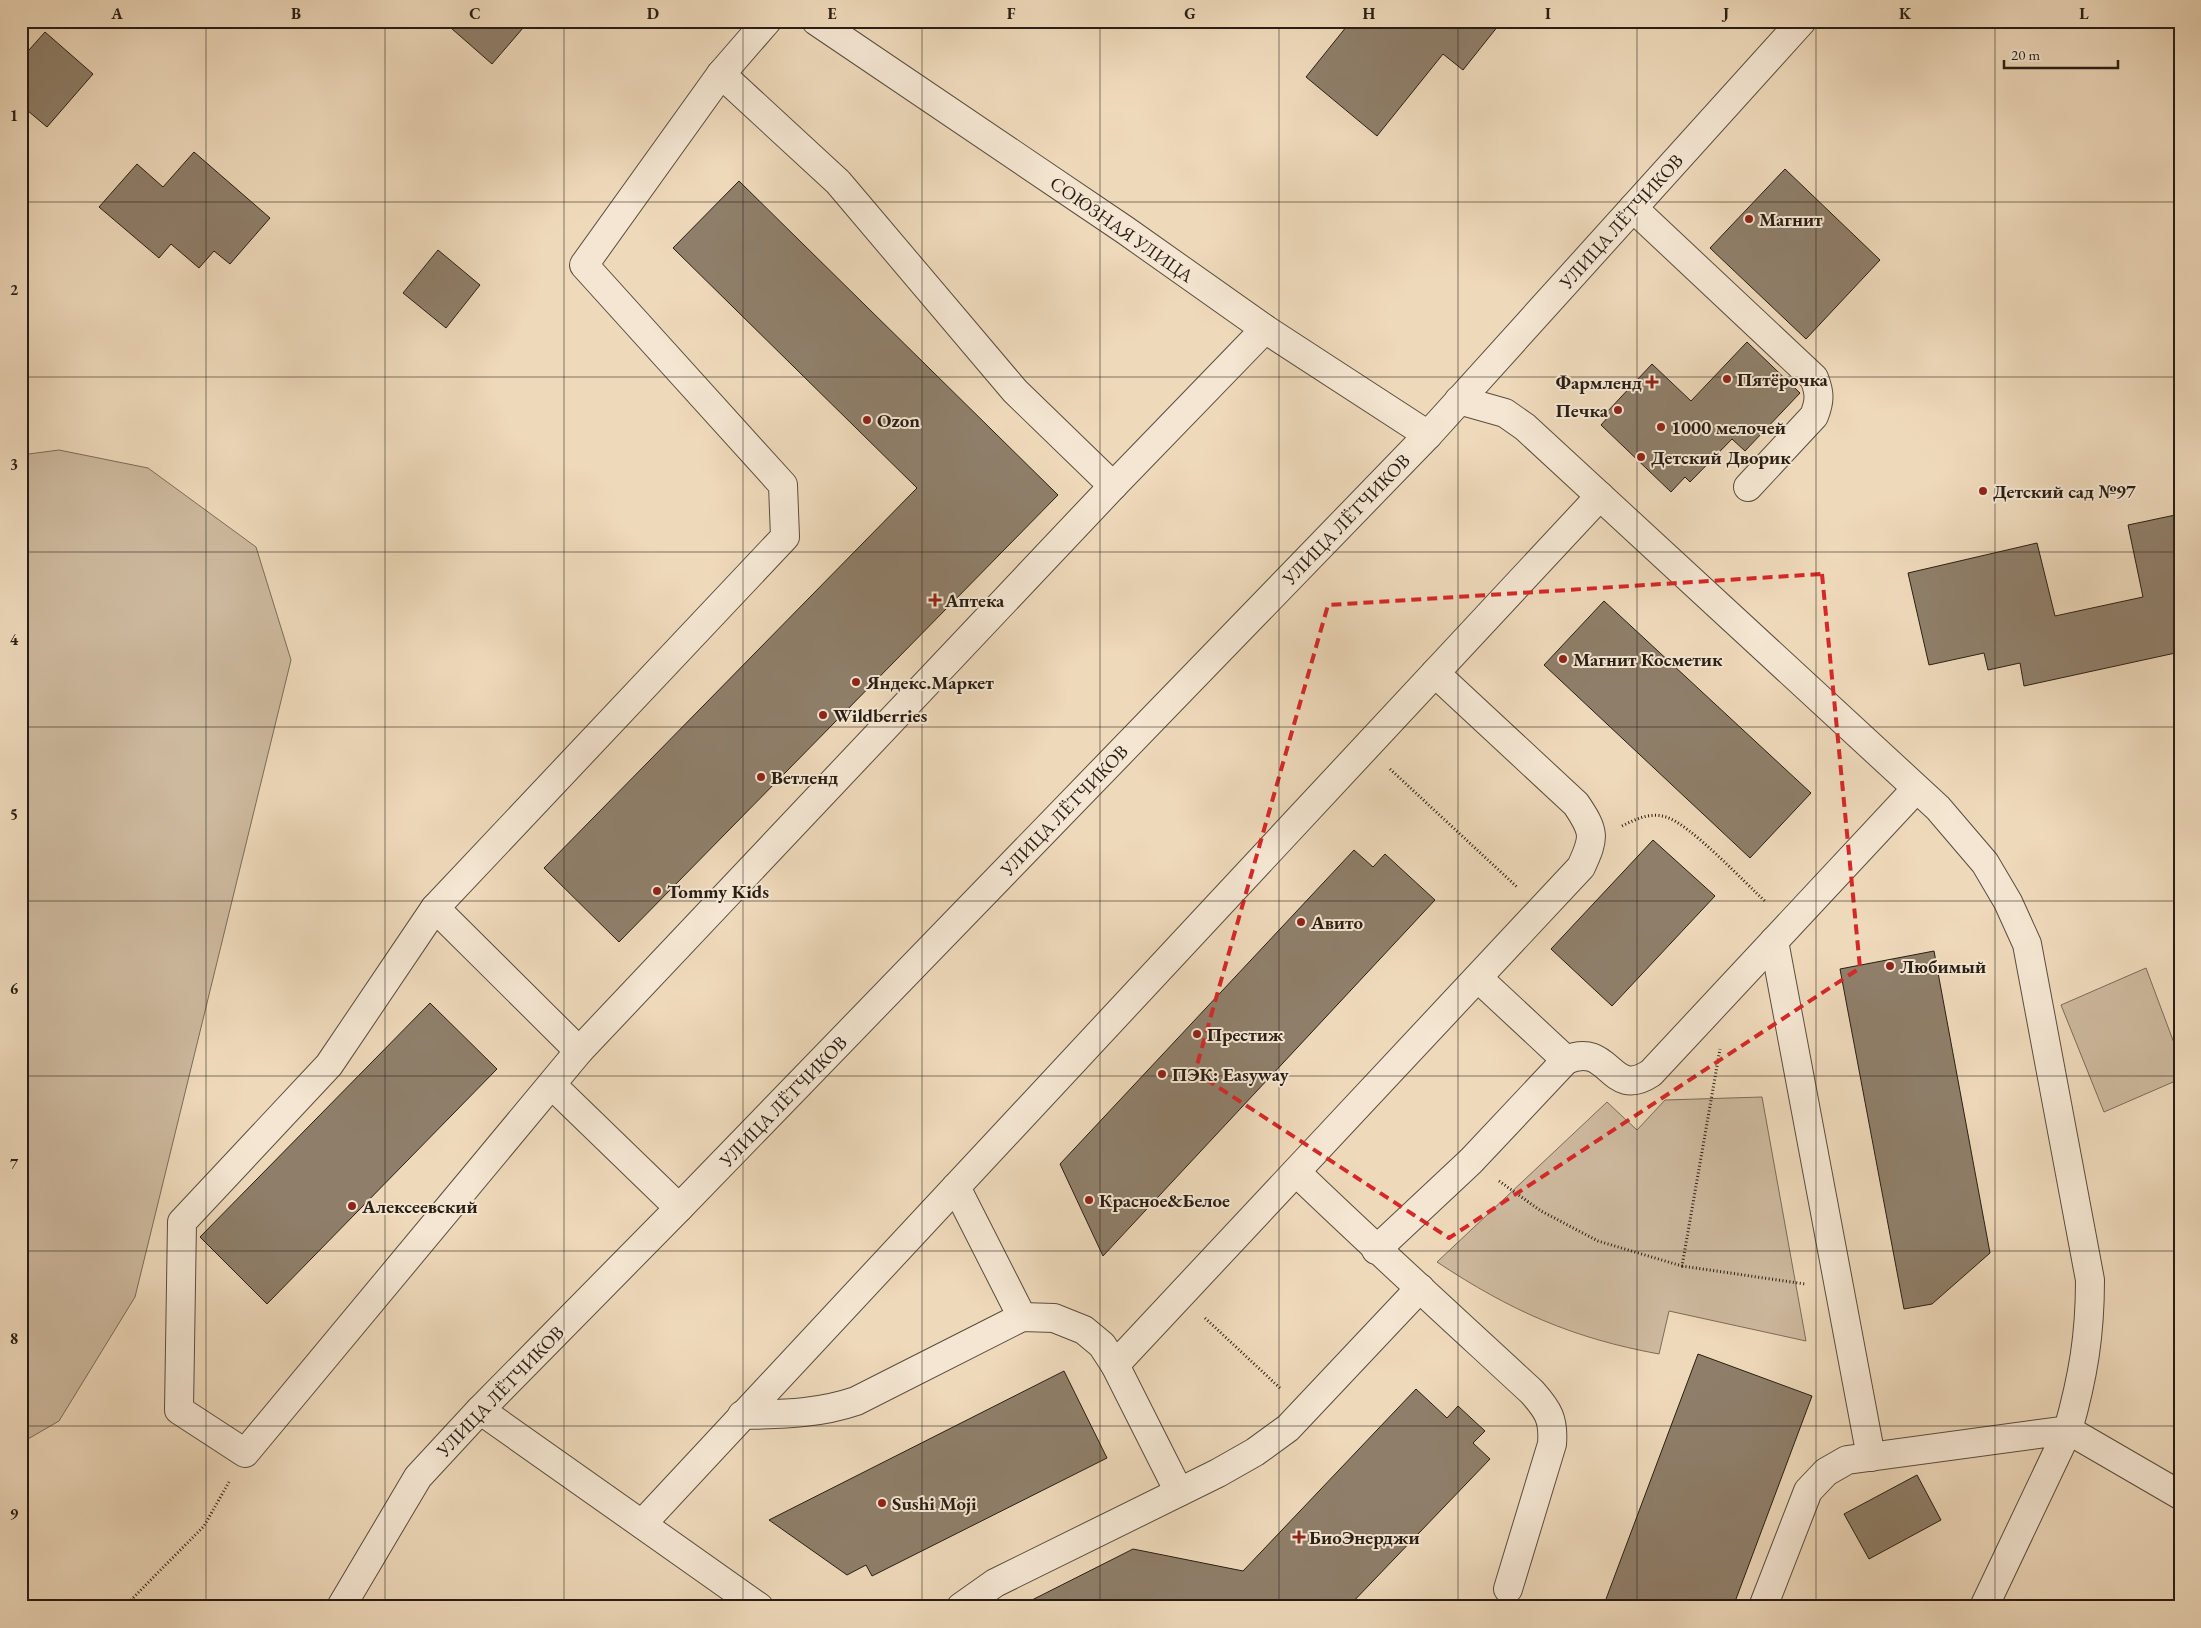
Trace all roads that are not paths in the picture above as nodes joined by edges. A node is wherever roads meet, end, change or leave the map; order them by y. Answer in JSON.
{"nodes":[{"id":1,"x":767,"y":21,"type":"edge"},
{"id":2,"x":816,"y":21,"type":"edge"},
{"id":3,"x":1802,"y":21,"type":"edge"},
{"id":4,"x":721,"y":74,"type":"junction"},
{"id":5,"x":1633,"y":208,"type":"junction"},
{"id":6,"x":1265,"y":329,"type":"junction"},
{"id":7,"x":1459,"y":400,"type":"junction"},
{"id":8,"x":1428,"y":435,"type":"junction"},
{"id":9,"x":1113,"y":486,"type":"junction"},
{"id":10,"x":1748,"y":487,"type":"dead end"},
{"id":11,"x":1600,"y":496,"type":"junction"},
{"id":12,"x":1436,"y":673,"type":"junction"},
{"id":13,"x":1916,"y":789,"type":"junction"},
{"id":14,"x":435,"y":908,"type":"junction"},
{"id":15,"x":1782,"y":933,"type":"junction"},
{"id":16,"x":1478,"y":978,"type":"junction"},
{"id":17,"x":580,"y":1051,"type":"junction"},
{"id":18,"x":1566,"y":1060,"type":"junction"},
{"id":19,"x":552,"y":1085,"type":"junction"},
{"id":20,"x":1296,"y":1172,"type":"junction"},
{"id":21,"x":956,"y":1187,"type":"junction"},
{"id":22,"x":679,"y":1208,"type":"junction"},
{"id":23,"x":1376,"y":1250,"type":"junction"},
{"id":24,"x":1420,"y":1288,"type":"junction"},
{"id":25,"x":1022,"y":1317,"type":"junction"},
{"id":26,"x":1115,"y":1365,"type":"junction"},
{"id":27,"x":480,"y":1410,"type":"junction"},
{"id":28,"x":742,"y":1415,"type":"junction"},
{"id":29,"x":2068,"y":1430,"type":"junction"},
{"id":30,"x":1871,"y":1458,"type":"junction"},
{"id":31,"x":1179,"y":1492,"type":"junction"},
{"id":32,"x":2180,"y":1495,"type":"edge"},
{"id":33,"x":642,"y":1524,"type":"junction"},
{"id":34,"x":1508,"y":1589,"type":"dead end"},
{"id":35,"x":341,"y":1607,"type":"edge"},
{"id":36,"x":759,"y":1607,"type":"edge"},
{"id":37,"x":961,"y":1607,"type":"edge"},
{"id":38,"x":1763,"y":1607,"type":"edge"},
{"id":39,"x":1984,"y":1607,"type":"edge"}],
"edges":[{"from":1,"to":4,"type":"street"},
{"from":2,"to":6,"type":"street","name":"СОЮЗНАЯ УЛИЦА"},
{"from":3,"to":5,"type":"street","name":"УЛИЦА ЛЁТЧИКОВ"},
{"from":4,"to":9,"type":"street"},
{"from":4,"to":14,"type":"street"},
{"from":5,"to":7,"type":"street","name":"УЛИЦА ЛЁТЧИКОВ"},
{"from":5,"to":10,"type":"street"},
{"from":6,"to":8,"type":"street","name":"СОЮЗНАЯ УЛИЦА"},
{"from":6,"to":9,"type":"street"},
{"from":7,"to":8,"type":"street","name":"УЛИЦА ЛЁТЧИКОВ"},
{"from":7,"to":11,"type":"street"},
{"from":8,"to":22,"type":"street","name":"УЛИЦА ЛЁТЧИКОВ"},
{"from":9,"to":17,"type":"street"},
{"from":11,"to":12,"type":"street"},
{"from":11,"to":13,"type":"street"},
{"from":12,"to":16,"type":"street"},
{"from":12,"to":21,"type":"street"},
{"from":13,"to":15,"type":"street"},
{"from":13,"to":29,"type":"street"},
{"from":14,"to":17,"type":"street"},
{"from":14,"to":19,"type":"street"},
{"from":15,"to":18,"type":"street"},
{"from":15,"to":30,"type":"street"},
{"from":16,"to":18,"type":"street"},
{"from":16,"to":20,"type":"street"},
{"from":17,"to":19,"type":"street"},
{"from":18,"to":23,"type":"street"},
{"from":19,"to":22,"type":"street"},
{"from":20,"to":23,"type":"street"},
{"from":20,"to":26,"type":"street"},
{"from":21,"to":25,"type":"street"},
{"from":21,"to":28,"type":"street"},
{"from":22,"to":27,"type":"street","name":"УЛИЦА ЛЁТЧИКОВ"},
{"from":23,"to":24,"type":"street"},
{"from":24,"to":31,"type":"street"},
{"from":24,"to":34,"type":"street"},
{"from":25,"to":26,"type":"street"},
{"from":25,"to":28,"type":"street"},
{"from":26,"to":31,"type":"street"},
{"from":27,"to":33,"type":"street"},
{"from":27,"to":35,"type":"street","name":"УЛИЦА ЛЁТЧИКОВ"},
{"from":28,"to":33,"type":"street"},
{"from":29,"to":30,"type":"street"},
{"from":29,"to":32,"type":"street"},
{"from":29,"to":39,"type":"street"},
{"from":30,"to":38,"type":"street"},
{"from":31,"to":37,"type":"street"},
{"from":33,"to":36,"type":"street"}]}
